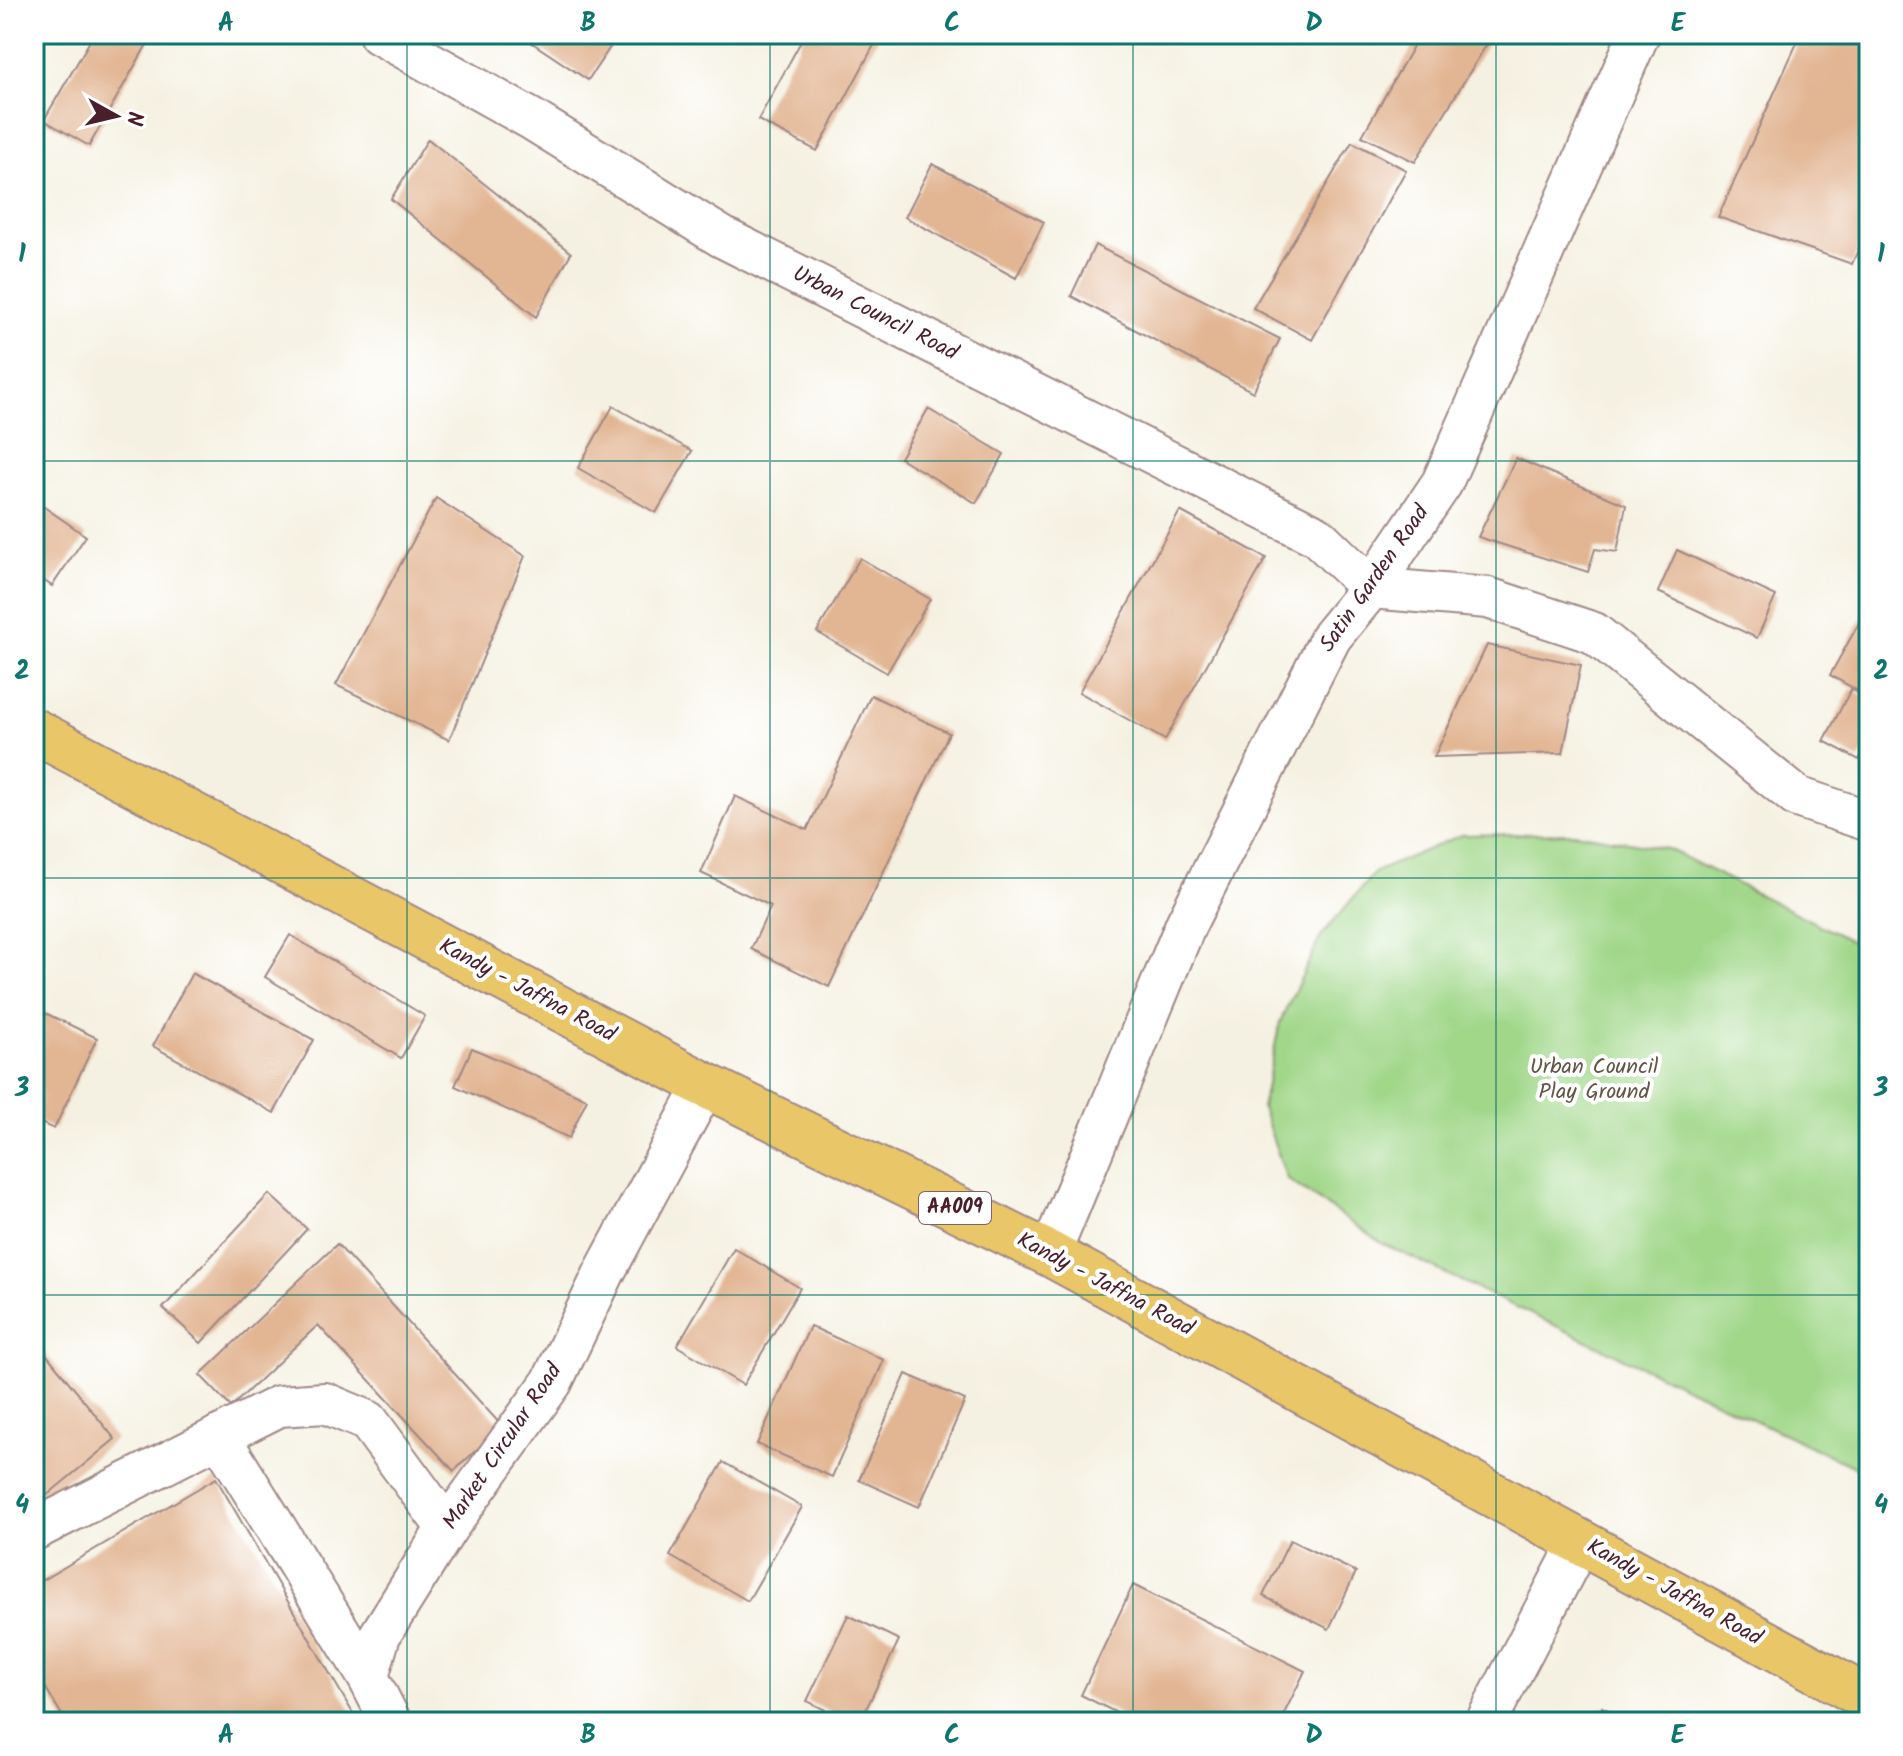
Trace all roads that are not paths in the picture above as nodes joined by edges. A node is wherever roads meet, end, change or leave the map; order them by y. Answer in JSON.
{"nodes":[{"id":1,"x":379,"y":34,"type":"edge"},
{"id":2,"x":1639,"y":34,"type":"edge"},
{"id":3,"x":1371,"y":588,"type":"junction"},
{"id":4,"x":34,"y":731,"type":"edge"},
{"id":5,"x":1869,"y":821,"type":"edge"},
{"id":6,"x":705,"y":1085,"type":"junction"},
{"id":7,"x":1050,"y":1254,"type":"junction"},
{"id":8,"x":219,"y":1436,"type":"junction"},
{"id":9,"x":447,"y":1528,"type":"junction"},
{"id":10,"x":34,"y":1530,"type":"edge"},
{"id":11,"x":1580,"y":1542,"type":"junction"},
{"id":12,"x":368,"y":1677,"type":"junction"},
{"id":13,"x":1869,"y":1699,"type":"edge"},
{"id":14,"x":391,"y":1722,"type":"edge"},
{"id":15,"x":1486,"y":1722,"type":"edge"}],
"edges":[{"from":1,"to":3,"type":"street","name":"Urban Council Road"},
{"from":2,"to":3,"type":"street","name":"Satin Garden Road"},
{"from":3,"to":5,"type":"street"},
{"from":3,"to":7,"type":"street","name":"Satin Garden Road"},
{"from":4,"to":6,"type":"highway","name":"Kandy - Jaffna Road","number":"AA009"},
{"from":6,"to":7,"type":"highway","name":"Kandy - Jaffna Road","number":"AA009"},
{"from":6,"to":9,"type":"street","name":"Market Circular Road"},
{"from":7,"to":11,"type":"highway","name":"Kandy - Jaffna Road","number":"AA009"},
{"from":8,"to":9,"type":"street"},
{"from":8,"to":10,"type":"street"},
{"from":8,"to":12,"type":"street"},
{"from":9,"to":12,"type":"street","name":"Market Circular Road"},
{"from":11,"to":13,"type":"highway","name":"Kandy - Jaffna Road","number":"AA009"},
{"from":11,"to":15,"type":"street"},
{"from":12,"to":14,"type":"street"}]}
